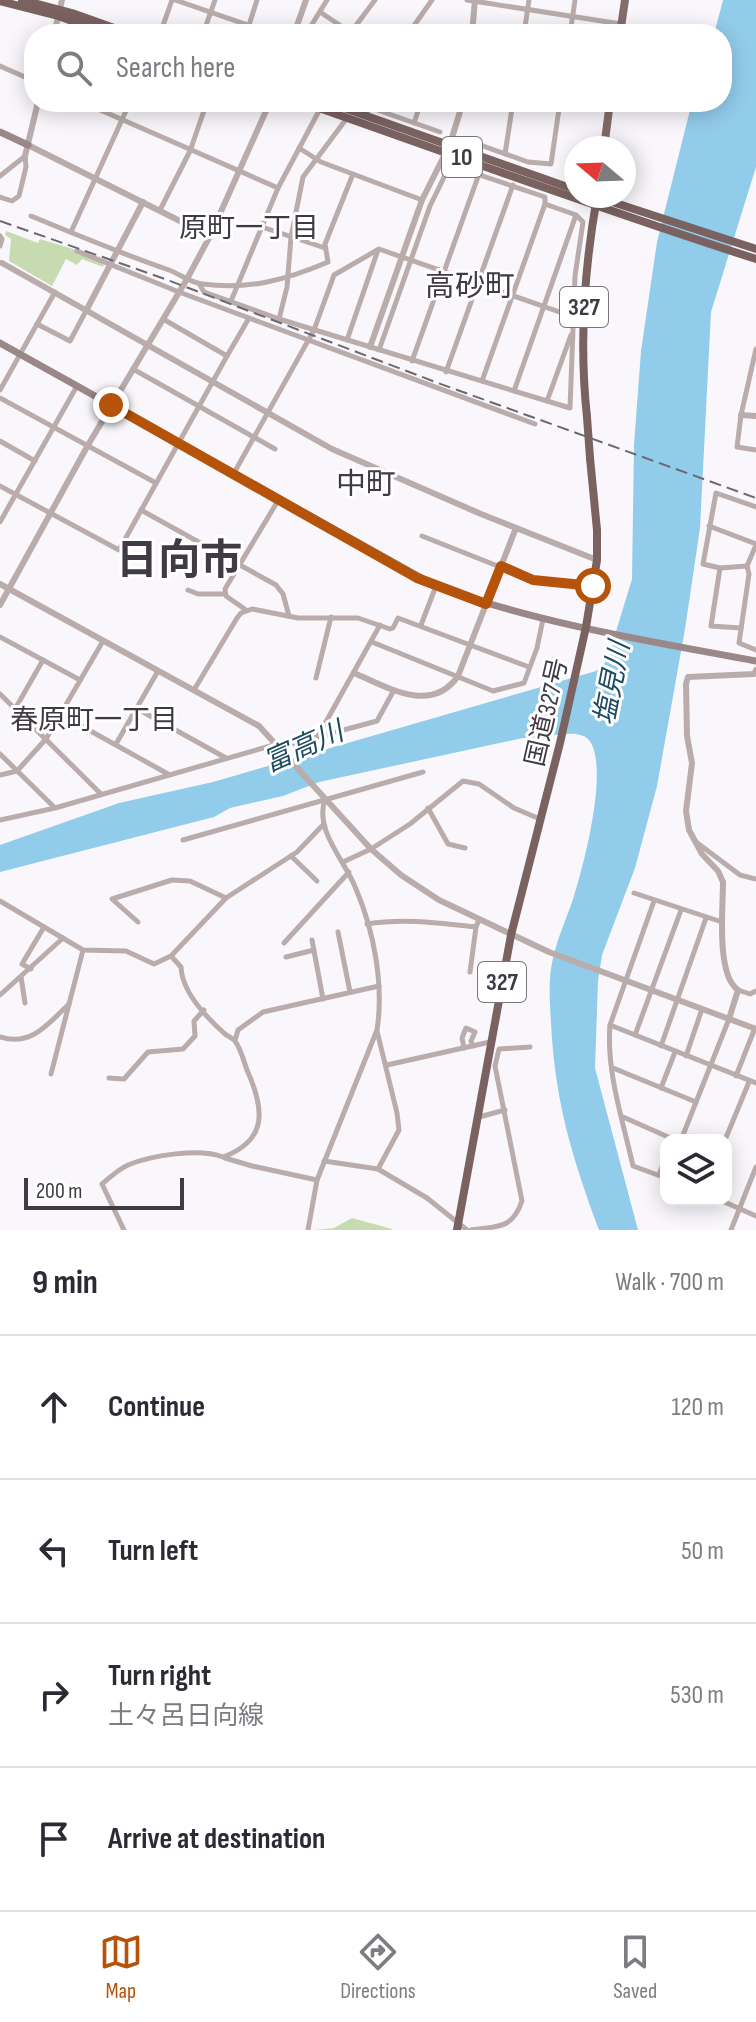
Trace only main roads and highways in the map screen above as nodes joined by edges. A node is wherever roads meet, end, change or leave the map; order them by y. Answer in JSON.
{"nodes":[{"id":1,"x":22,"y":0,"type":"edge"},
{"id":2,"x":625,"y":0,"type":"edge"},
{"id":3,"x":0,"y":1,"type":"edge"},
{"id":4,"x":60,"y":9,"type":"edge"},
{"id":5,"x":89,"y":24,"type":"edge"},
{"id":6,"x":103,"y":24,"type":"edge"},
{"id":7,"x":622,"y":24,"type":"edge"},
{"id":8,"x":336,"y":112,"type":"edge"},
{"id":9,"x":369,"y":112,"type":"edge"},
{"id":10,"x":609,"y":112,"type":"edge"},
{"id":11,"x":0,"y":132,"type":"edge"},
{"id":12,"x":606,"y":136,"type":"edge"},
{"id":13,"x":28,"y":145,"type":"road end"},
{"id":14,"x":448,"y":148,"type":"junction"},
{"id":15,"x":564,"y":186,"type":"edge"},
{"id":16,"x":564,"y":188,"type":"edge"},
{"id":17,"x":595,"y":208,"type":"edge"},
{"id":18,"x":609,"y":208,"type":"edge"},
{"id":19,"x":630,"y":208,"type":"edge"},
{"id":20,"x":750,"y":250,"type":"edge"},
{"id":21,"x":756,"y":259,"type":"edge"},
{"id":22,"x":0,"y":343,"type":"edge"},
{"id":23,"x":590,"y":628,"type":"junction"},
{"id":24,"x":756,"y":661,"type":"edge"},
{"id":25,"x":458,"y":1226,"type":"edge"}],
"edges":[{"from":1,"to":4,"type":"highway"},
{"from":2,"to":7,"type":"main road"},
{"from":3,"to":4,"type":"highway"},
{"from":4,"to":5,"type":"highway"},
{"from":4,"to":6,"type":"highway"},
{"from":8,"to":14,"type":"highway","number":"10"},
{"from":9,"to":14,"type":"highway","number":"10"},
{"from":10,"to":12,"type":"main road"},
{"from":11,"to":13,"type":"main road"},
{"from":14,"to":15,"type":"highway","number":"10"},
{"from":14,"to":16,"type":"highway","number":"10"},
{"from":17,"to":23,"type":"highway","name":"国道327号","number":"327","bridge":true},
{"from":18,"to":20,"type":"highway","number":"10"},
{"from":19,"to":20,"type":"highway","number":"10"},
{"from":20,"to":21,"type":"highway","number":"10"},
{"from":22,"to":23,"type":"main road"},
{"from":23,"to":24,"type":"main road"},
{"from":23,"to":25,"type":"highway","name":"国道327号","number":"327"}]}
